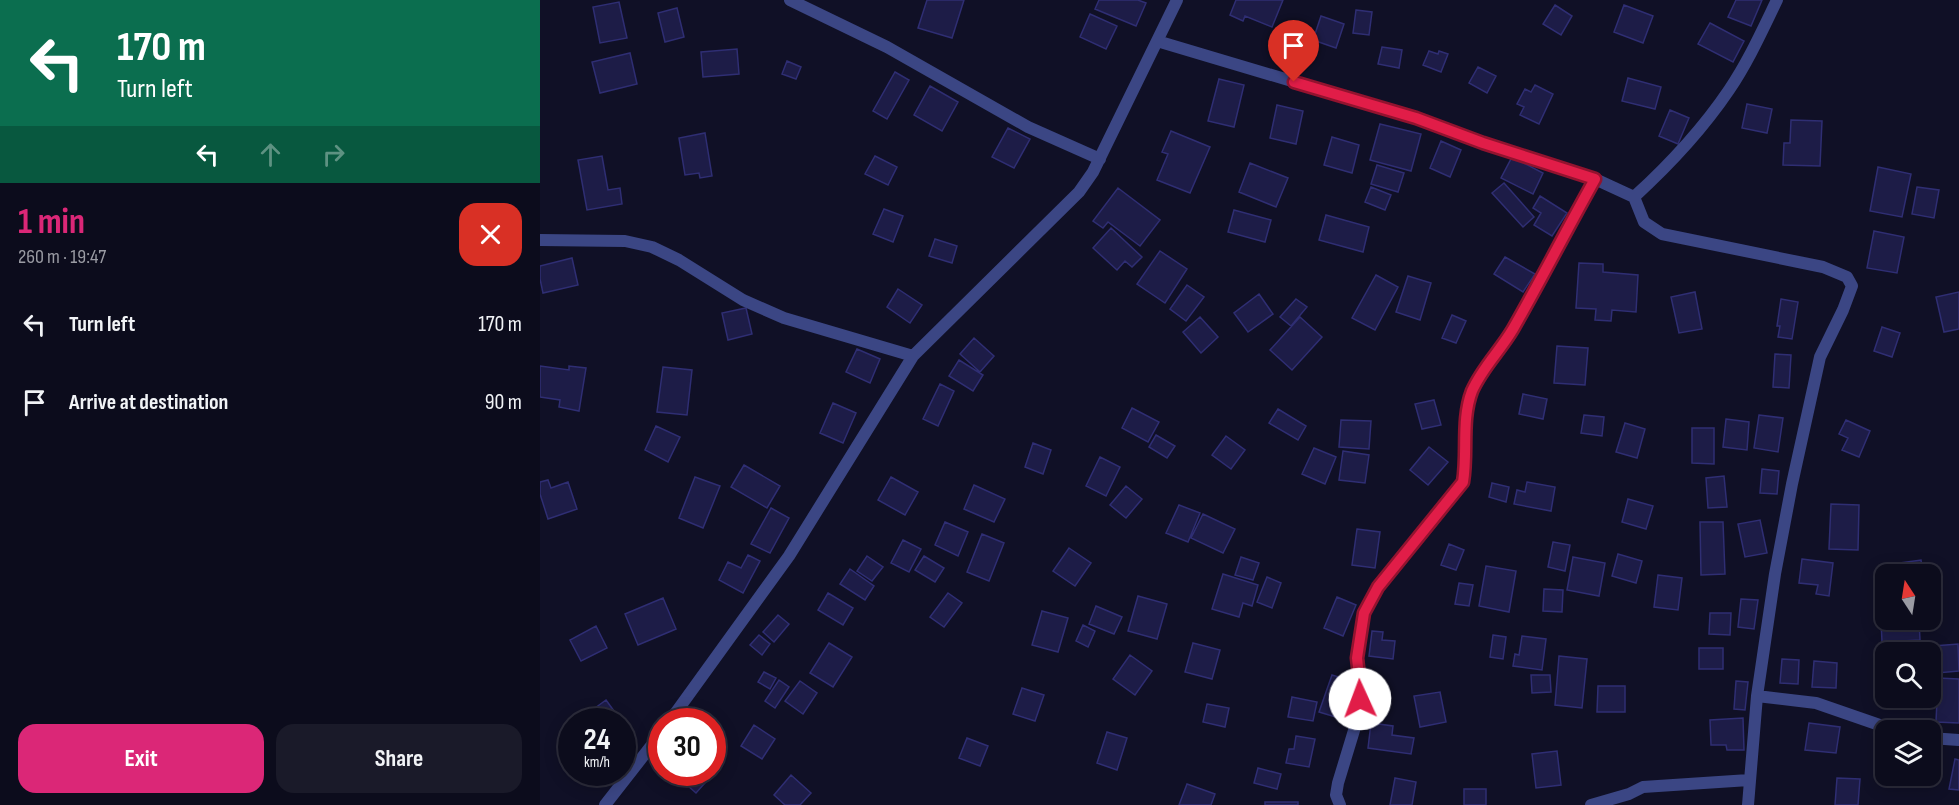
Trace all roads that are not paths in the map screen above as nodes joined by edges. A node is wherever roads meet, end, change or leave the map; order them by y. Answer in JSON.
{"nodes":[{"id":1,"x":790,"y":0,"type":"edge"},
{"id":2,"x":1177,"y":0,"type":"edge"},
{"id":3,"x":1777,"y":0,"type":"edge"},
{"id":4,"x":1157,"y":41,"type":"junction"},
{"id":5,"x":1100,"y":159,"type":"junction"},
{"id":6,"x":1595,"y":179,"type":"junction"},
{"id":7,"x":1634,"y":197,"type":"junction"},
{"id":8,"x":540,"y":240,"type":"edge"},
{"id":9,"x":913,"y":356,"type":"junction"},
{"id":10,"x":1757,"y":696,"type":"junction"},
{"id":11,"x":679,"y":708,"type":"edge"},
{"id":12,"x":1875,"y":723,"type":"edge"},
{"id":13,"x":1941,"y":739,"type":"edge"},
{"id":14,"x":1959,"y":740,"type":"edge"},
{"id":15,"x":648,"y":750,"type":"edge"},
{"id":16,"x":1749,"y":780,"type":"junction"},
{"id":17,"x":605,"y":805,"type":"edge"},
{"id":18,"x":1340,"y":805,"type":"edge"},
{"id":19,"x":1592,"y":805,"type":"edge"},
{"id":20,"x":1748,"y":805,"type":"edge"}],
"edges":[{"from":1,"to":5,"type":"street"},
{"from":2,"to":4,"type":"street"},
{"from":3,"to":7,"type":"street"},
{"from":4,"to":5,"type":"street"},
{"from":4,"to":6,"type":"street"},
{"from":5,"to":9,"type":"street"},
{"from":6,"to":7,"type":"street"},
{"from":6,"to":18,"type":"street"},
{"from":7,"to":10,"type":"street"},
{"from":8,"to":9,"type":"street"},
{"from":9,"to":11,"type":"street"},
{"from":10,"to":12,"type":"street"},
{"from":10,"to":16,"type":"street"},
{"from":13,"to":14,"type":"street"},
{"from":15,"to":17,"type":"street"},
{"from":16,"to":19,"type":"street"},
{"from":16,"to":20,"type":"street"}]}
